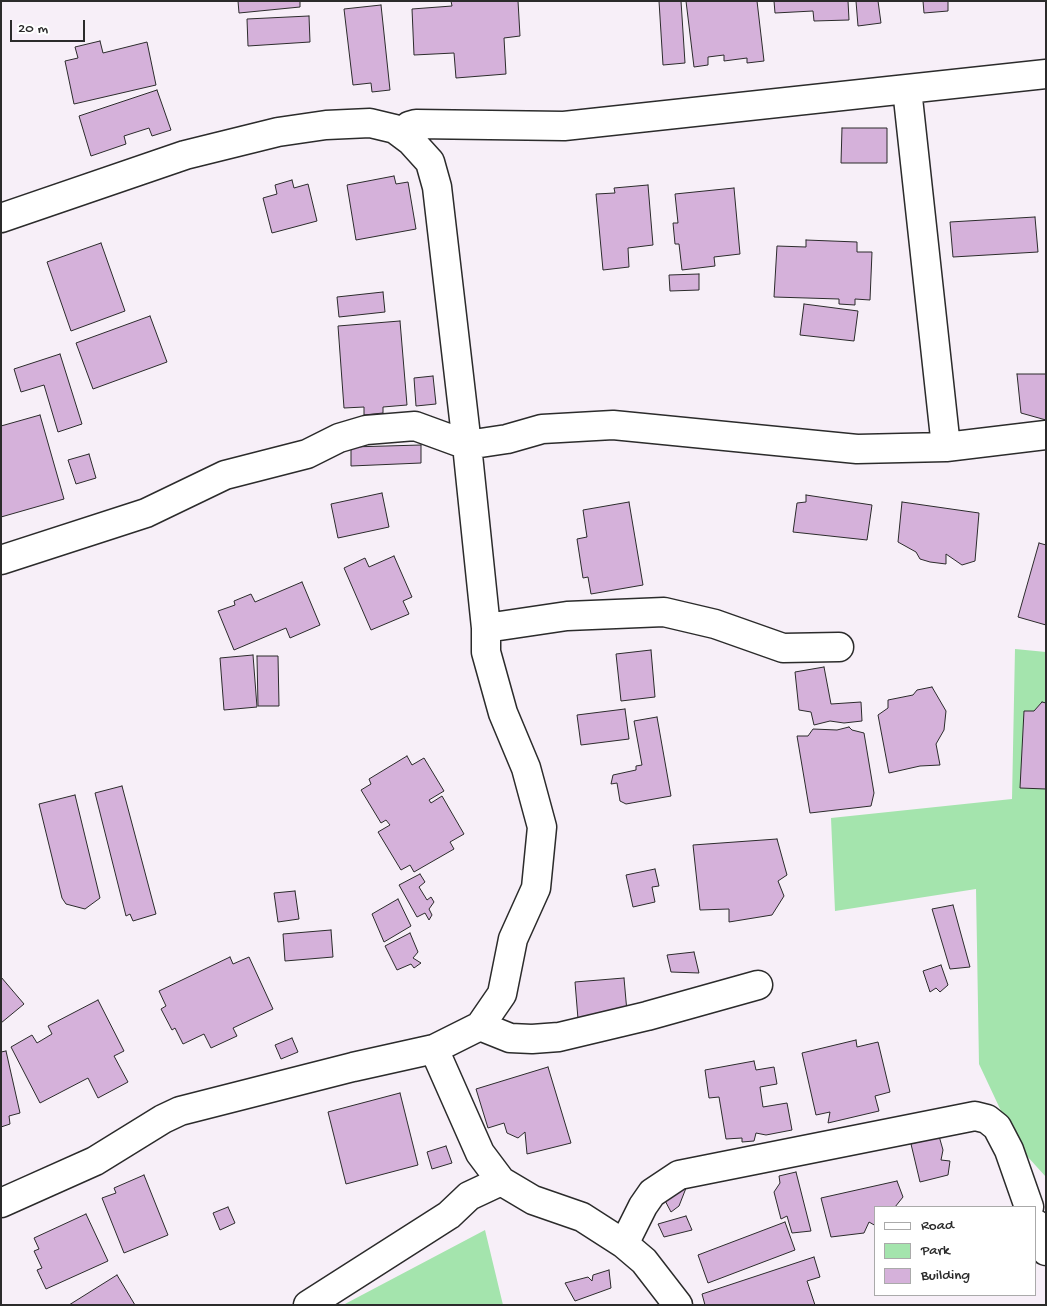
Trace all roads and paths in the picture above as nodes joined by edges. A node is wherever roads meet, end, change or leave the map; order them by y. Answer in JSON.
{"nodes":[{"id":1,"x":1046,"y":74,"type":"edge"},
{"id":2,"x":907,"y":89,"type":"junction"},
{"id":3,"x":401,"y":134,"type":"junction"},
{"id":4,"x":1,"y":218,"type":"edge"},
{"id":5,"x":1046,"y":435,"type":"edge"},
{"id":6,"x":467,"y":445,"type":"junction"},
{"id":7,"x":946,"y":447,"type":"junction"},
{"id":8,"x":1,"y":560,"type":"edge"},
{"id":9,"x":486,"y":628,"type":"junction"},
{"id":10,"x":839,"y":647,"type":"dead end"},
{"id":11,"x":758,"y":985,"type":"dead end"},
{"id":12,"x":480,"y":1026,"type":"junction"},
{"id":13,"x":434,"y":1049,"type":"junction"},
{"id":14,"x":501,"y":1180,"type":"junction"},
{"id":15,"x":1,"y":1203,"type":"edge"},
{"id":16,"x":1030,"y":1206,"type":"edge"},
{"id":17,"x":1037,"y":1227,"type":"edge"},
{"id":18,"x":624,"y":1244,"type":"junction"},
{"id":19,"x":1046,"y":1251,"type":"edge"},
{"id":20,"x":308,"y":1305,"type":"edge"},
{"id":21,"x":678,"y":1305,"type":"edge"}],
"edges":[{"from":1,"to":2,"type":"street"},
{"from":2,"to":3,"type":"street"},
{"from":2,"to":7,"type":"street"},
{"from":3,"to":4,"type":"street"},
{"from":3,"to":6,"type":"street"},
{"from":5,"to":7,"type":"street"},
{"from":6,"to":7,"type":"street"},
{"from":6,"to":8,"type":"street"},
{"from":6,"to":9,"type":"street"},
{"from":9,"to":10,"type":"street"},
{"from":9,"to":12,"type":"street"},
{"from":11,"to":12,"type":"street"},
{"from":12,"to":13,"type":"street"},
{"from":13,"to":14,"type":"street"},
{"from":13,"to":15,"type":"street"},
{"from":14,"to":18,"type":"street"},
{"from":14,"to":20,"type":"street"},
{"from":16,"to":18,"type":"street"},
{"from":17,"to":19,"type":"street"},
{"from":18,"to":21,"type":"street"}]}
